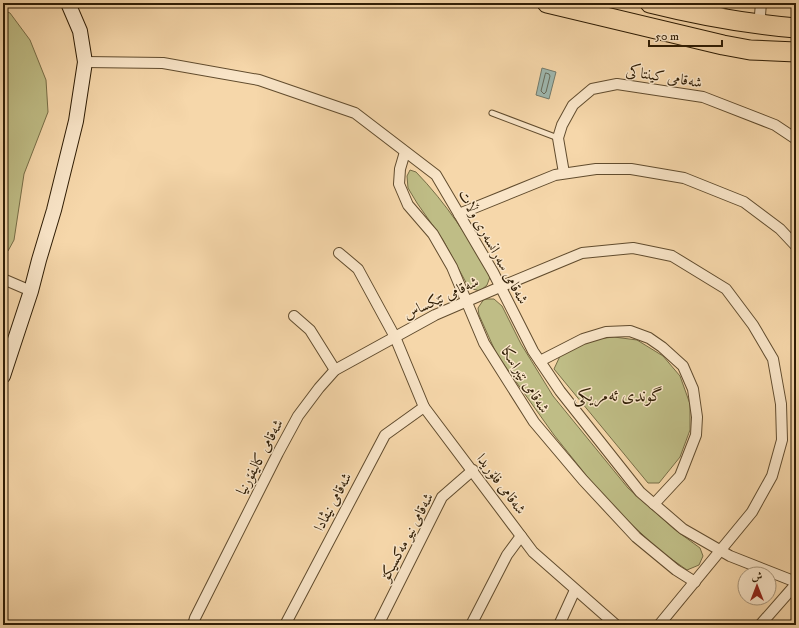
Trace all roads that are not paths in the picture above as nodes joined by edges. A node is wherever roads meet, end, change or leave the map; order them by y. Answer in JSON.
{"nodes":[{"id":1,"x":68,"y":3,"type":"edge"},
{"id":2,"x":547,"y":3,"type":"edge"},
{"id":3,"x":650,"y":3,"type":"edge"},
{"id":4,"x":725,"y":3,"type":"edge"},
{"id":5,"x":761,"y":3,"type":"edge"},
{"id":6,"x":681,"y":10,"type":"junction"},
{"id":7,"x":763,"y":25,"type":"junction"},
{"id":8,"x":796,"y":28,"type":"edge"},
{"id":9,"x":796,"y":52,"type":"edge"},
{"id":10,"x":85,"y":62,"type":"junction"},
{"id":11,"x":492,"y":113,"type":"dead end"},
{"id":12,"x":558,"y":138,"type":"junction"},
{"id":13,"x":796,"y":139,"type":"edge"},
{"id":14,"x":405,"y":152,"type":"junction"},
{"id":15,"x":564,"y":173,"type":"junction"},
{"id":16,"x":459,"y":214,"type":"junction"},
{"id":17,"x":796,"y":246,"type":"edge"},
{"id":18,"x":339,"y":252,"type":"dead end"},
{"id":19,"x":3,"y":279,"type":"edge"},
{"id":20,"x":500,"y":287,"type":"junction"},
{"id":21,"x":32,"y":291,"type":"junction"},
{"id":22,"x":466,"y":302,"type":"junction"},
{"id":23,"x":294,"y":316,"type":"dead end"},
{"id":24,"x":395,"y":337,"type":"junction"},
{"id":25,"x":540,"y":361,"type":"junction"},
{"id":26,"x":335,"y":370,"type":"junction"},
{"id":27,"x":3,"y":376,"type":"edge"},
{"id":28,"x":424,"y":407,"type":"junction"},
{"id":29,"x":473,"y":470,"type":"junction"},
{"id":30,"x":654,"y":504,"type":"junction"},
{"id":31,"x":521,"y":536,"type":"junction"},
{"id":32,"x":721,"y":551,"type":"junction"},
{"id":33,"x":695,"y":582,"type":"junction"},
{"id":34,"x":796,"y":583,"type":"edge"},
{"id":35,"x":575,"y":590,"type":"junction"},
{"id":36,"x":193,"y":625,"type":"edge"},
{"id":37,"x":285,"y":625,"type":"edge"},
{"id":38,"x":378,"y":625,"type":"edge"},
{"id":39,"x":471,"y":625,"type":"edge"},
{"id":40,"x":559,"y":625,"type":"edge"},
{"id":41,"x":616,"y":625,"type":"edge"},
{"id":42,"x":659,"y":625,"type":"edge"},
{"id":43,"x":760,"y":625,"type":"edge"}],
"edges":[{"from":1,"to":10,"type":"street"},
{"from":2,"to":9,"type":"highway"},
{"from":3,"to":6,"type":"highway"},
{"from":4,"to":6,"type":"street"},
{"from":5,"to":7,"type":"street"},
{"from":6,"to":7,"type":"highway"},
{"from":7,"to":8,"type":"highway"},
{"from":10,"to":14,"type":"street","name":"شەقامی سەرانسەری وڵات"},
{"from":10,"to":21,"type":"street"},
{"from":11,"to":12,"type":"lane"},
{"from":12,"to":13,"type":"street","name":"شەقامی کینتاکی"},
{"from":12,"to":15,"type":"street"},
{"from":14,"to":16,"type":"street","name":"شەقامی سەرانسەری وڵات"},
{"from":14,"to":22,"type":"street","name":"شەقامی نێبراسکا"},
{"from":15,"to":16,"type":"street"},
{"from":15,"to":17,"type":"street"},
{"from":16,"to":20,"type":"street","name":"شەقامی سەرانسەری وڵات"},
{"from":18,"to":24,"type":"street","name":"شەقامی فلۆریدا"},
{"from":19,"to":21,"type":"street"},
{"from":20,"to":22,"type":"street","name":"شەقامی تێکساس"},
{"from":20,"to":25,"type":"street","name":"شەقامی سەرانسەری وڵات"},
{"from":20,"to":32,"type":"street","name":"شەقامی تێکساس"},
{"from":21,"to":27,"type":"street"},
{"from":22,"to":24,"type":"street","name":"شەقامی تێکساس"},
{"from":22,"to":33,"type":"street","name":"شەقامی نێبراسکا"},
{"from":23,"to":26,"type":"street"},
{"from":24,"to":26,"type":"street","name":"شەقامی کالیفۆرنیا"},
{"from":24,"to":28,"type":"street","name":"شەقامی فلۆریدا"},
{"from":25,"to":30,"type":"street","name":"شەقامی سەرانسەری وڵات"},
{"from":25,"to":30,"type":"street"},
{"from":26,"to":36,"type":"street","name":"شەقامی کالیفۆرنیا"},
{"from":28,"to":29,"type":"street","name":"شەقامی فلۆریدا"},
{"from":28,"to":37,"type":"street","name":"شەقامی نیڤادا"},
{"from":29,"to":31,"type":"street","name":"شەقامی فلۆریدا"},
{"from":29,"to":38,"type":"street","name":"شەقامی نیو مەکسیکۆ"},
{"from":30,"to":32,"type":"street","name":"شەقامی سەرانسەری وڵات"},
{"from":31,"to":35,"type":"street","name":"شەقامی فلۆریدا"},
{"from":31,"to":39,"type":"street"},
{"from":32,"to":33,"type":"street"},
{"from":32,"to":34,"type":"street","name":"شەقامی سەرانسەری وڵات"},
{"from":33,"to":42,"type":"street"},
{"from":34,"to":43,"type":"street"},
{"from":35,"to":40,"type":"street"},
{"from":35,"to":41,"type":"street","name":"شەقامی فلۆریدا"}]}
